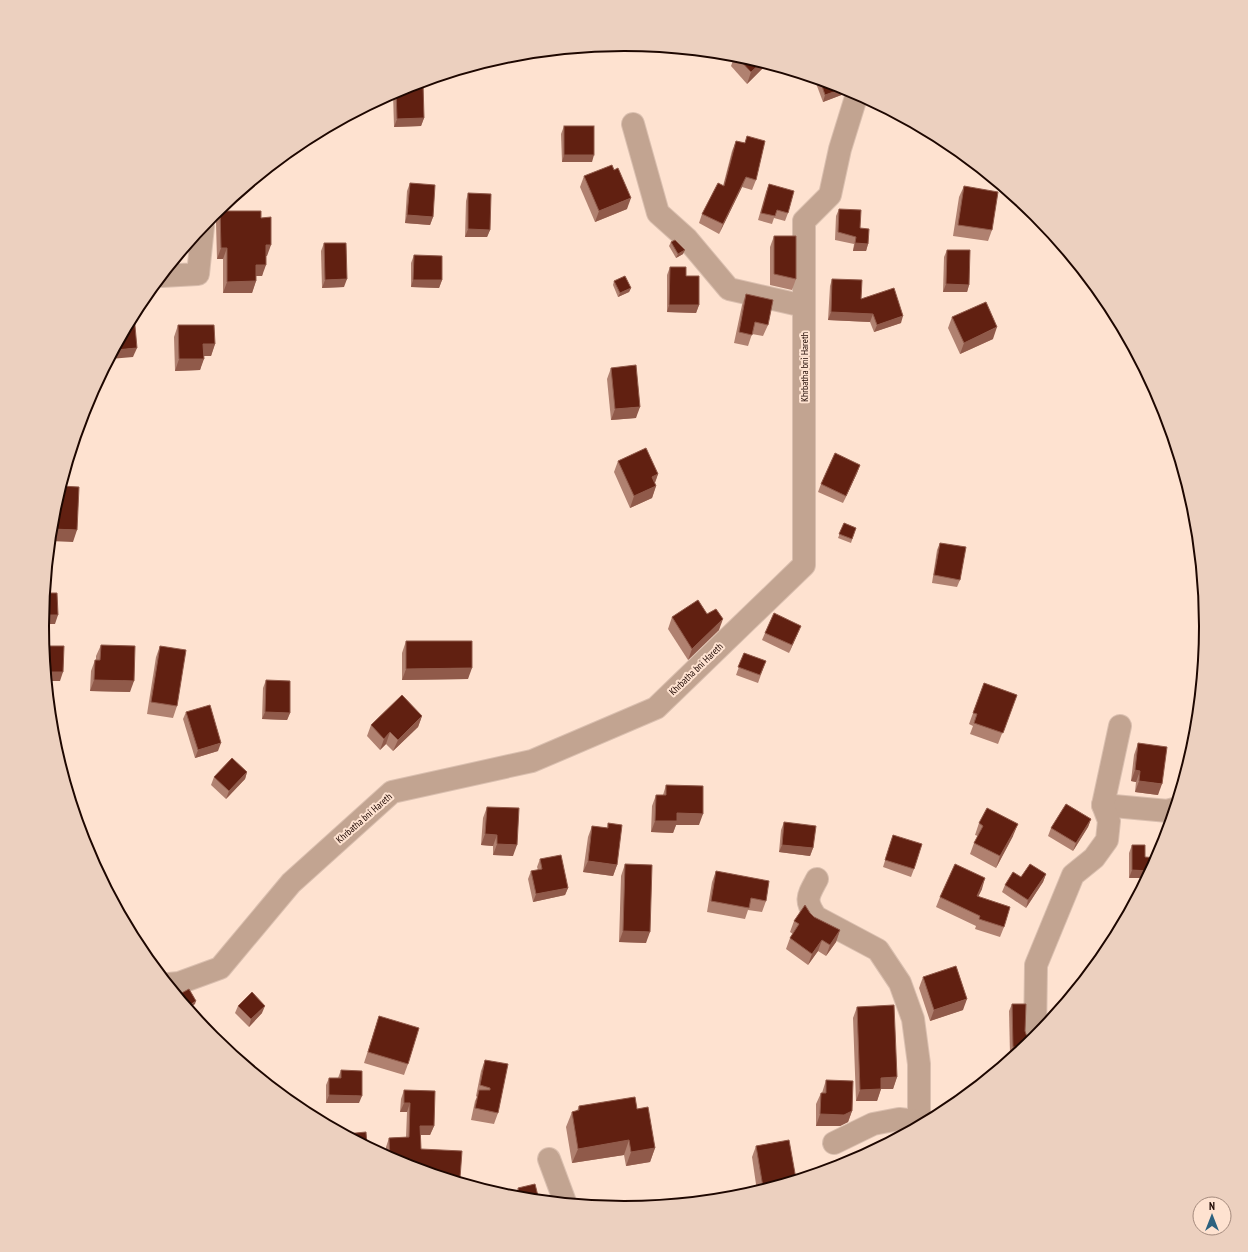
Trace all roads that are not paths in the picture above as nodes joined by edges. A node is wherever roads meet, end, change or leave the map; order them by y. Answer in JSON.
{"nodes":[{"id":1,"x":855,"y":100,"type":"edge"},
{"id":2,"x":633,"y":124,"type":"dead end"},
{"id":3,"x":202,"y":236,"type":"edge"},
{"id":4,"x":168,"y":276,"type":"edge"},
{"id":5,"x":804,"y":306,"type":"junction"},
{"id":6,"x":1120,"y":726,"type":"dead end"},
{"id":7,"x":1103,"y":805,"type":"junction"},
{"id":8,"x":1168,"y":810,"type":"edge"},
{"id":9,"x":817,"y":879,"type":"dead end"},
{"id":10,"x":174,"y":983,"type":"edge"},
{"id":11,"x":1036,"y":1027,"type":"edge"},
{"id":12,"x":922,"y":1117,"type":"edge"},
{"id":13,"x":916,"y":1121,"type":"edge"},
{"id":14,"x":834,"y":1143,"type":"dead end"},
{"id":15,"x":549,"y":1159,"type":"dead end"},
{"id":16,"x":563,"y":1198,"type":"edge"}],
"edges":[{"from":1,"to":5,"type":"street","name":"Khrbatha bni Hareth"},
{"from":2,"to":5,"type":"street"},
{"from":3,"to":4,"type":"street"},
{"from":5,"to":10,"type":"street","name":"Khrbatha bni Hareth"},
{"from":6,"to":7,"type":"street"},
{"from":7,"to":8,"type":"street"},
{"from":7,"to":11,"type":"street"},
{"from":9,"to":12,"type":"street"},
{"from":13,"to":14,"type":"street"},
{"from":15,"to":16,"type":"street"}]}
